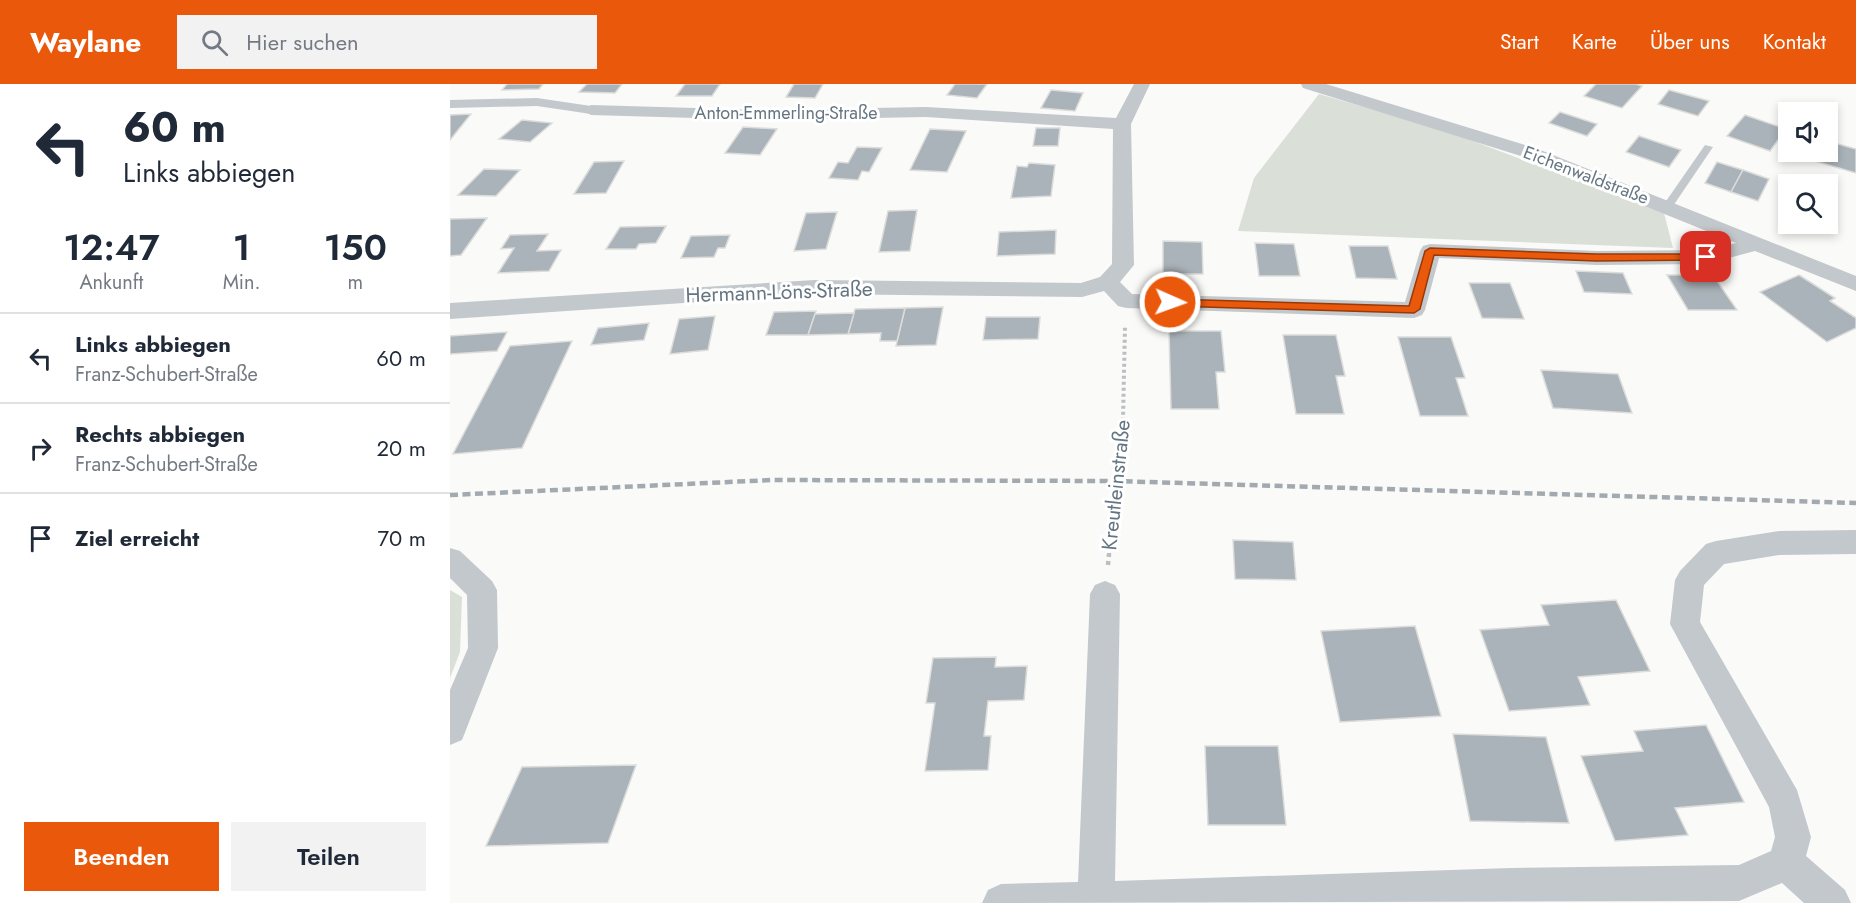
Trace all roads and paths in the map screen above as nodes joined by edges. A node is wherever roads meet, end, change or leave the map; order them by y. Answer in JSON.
{"nodes":[{"id":1,"x":1142,"y":84,"type":"edge"},
{"id":2,"x":1309,"y":84,"type":"edge"},
{"id":3,"x":450,"y":104,"type":"edge"},
{"id":4,"x":591,"y":110,"type":"joint"},
{"id":5,"x":1122,"y":124,"type":"junction"},
{"id":6,"x":1708,"y":147,"type":"dead end"},
{"id":7,"x":1667,"y":207,"type":"junction"},
{"id":8,"x":1754,"y":245,"type":"junction"},
{"id":9,"x":1108,"y":282,"type":"junction"},
{"id":10,"x":1856,"y":284,"type":"edge"},
{"id":11,"x":1126,"y":301,"type":"junction"},
{"id":12,"x":450,"y":311,"type":"edge"},
{"id":13,"x":1856,"y":542,"type":"edge"},
{"id":14,"x":450,"y":560,"type":"edge"},
{"id":15,"x":1105,"y":594,"type":"joint"},
{"id":16,"x":450,"y":729,"type":"edge"},
{"id":17,"x":1786,"y":863,"type":"junction"},
{"id":18,"x":1516,"y":894,"type":"edge"},
{"id":19,"x":1096,"y":902,"type":"edge"},
{"id":20,"x":1000,"y":903,"type":"edge"},
{"id":21,"x":1832,"y":903,"type":"edge"}],
"edges":[{"from":1,"to":5,"type":"street"},
{"from":2,"to":7,"type":"street","name":"Eichenwaldstraße"},
{"from":3,"to":4,"type":"street","name":"Anton-Emmerling-Straße"},
{"from":4,"to":5,"type":"street","name":"Anton-Emmerling-Straße"},
{"from":5,"to":9,"type":"street"},
{"from":6,"to":7,"type":"lane"},
{"from":7,"to":8,"type":"street","name":"Eichenwaldstraße"},
{"from":8,"to":10,"type":"street","name":"Eichenwaldstraße"},
{"from":8,"to":11,"type":"street"},
{"from":9,"to":11,"type":"street"},
{"from":9,"to":12,"type":"street","name":"Hermann-Löns-Straße"},
{"from":11,"to":15,"type":"path","name":"Kreutleinstraße"},
{"from":13,"to":17,"type":"street"},
{"from":14,"to":16,"type":"street"},
{"from":15,"to":19,"type":"street"},
{"from":17,"to":18,"type":"street"},
{"from":17,"to":21,"type":"street"},
{"from":18,"to":19,"type":"street"},
{"from":19,"to":20,"type":"street"}]}
